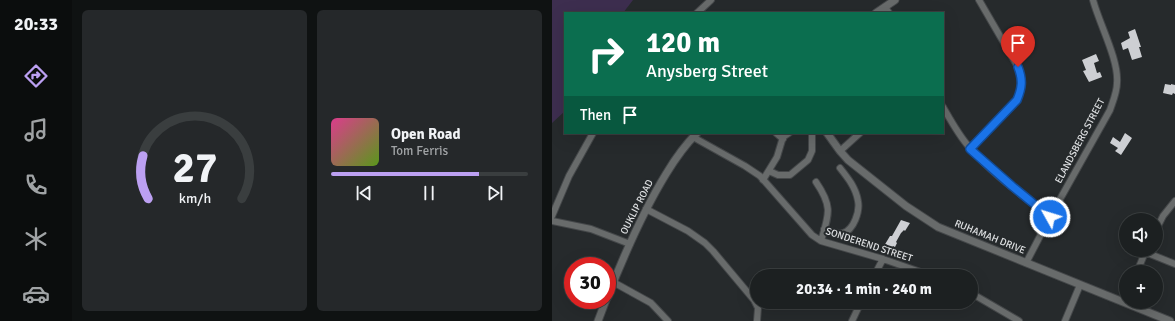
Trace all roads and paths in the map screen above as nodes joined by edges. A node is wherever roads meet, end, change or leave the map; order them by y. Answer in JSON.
{"nodes":[{"id":1,"x":711,"y":0,"type":"edge"},
{"id":2,"x":895,"y":0,"type":"edge"},
{"id":3,"x":979,"y":0,"type":"edge"},
{"id":4,"x":1093,"y":0,"type":"edge"},
{"id":5,"x":887,"y":10,"type":"edge"},
{"id":6,"x":698,"y":12,"type":"edge"},
{"id":7,"x":944,"y":109,"type":"edge"},
{"id":8,"x":592,"y":134,"type":"edge"},
{"id":9,"x":777,"y":134,"type":"edge"},
{"id":10,"x":787,"y":134,"type":"edge"},
{"id":11,"x":812,"y":134,"type":"edge"},
{"id":12,"x":828,"y":134,"type":"edge"},
{"id":13,"x":859,"y":134,"type":"edge"},
{"id":14,"x":695,"y":135,"type":"edge"},
{"id":15,"x":783,"y":139,"type":"junction"},
{"id":16,"x":970,"y":149,"type":"junction"},
{"id":17,"x":840,"y":151,"type":"junction"},
{"id":18,"x":840,"y":168,"type":"dead end"},
{"id":19,"x":769,"y":171,"type":"junction"},
{"id":20,"x":763,"y":180,"type":"junction"},
{"id":21,"x":816,"y":182,"type":"dead end"},
{"id":22,"x":1175,"y":201,"type":"edge"},
{"id":23,"x":646,"y":209,"type":"junction"},
{"id":24,"x":552,"y":216,"type":"edge"},
{"id":25,"x":1050,"y":217,"type":"junction"},
{"id":26,"x":1163,"y":218,"type":"edge"},
{"id":27,"x":552,"y":221,"type":"edge"},
{"id":28,"x":824,"y":229,"type":"junction"},
{"id":29,"x":821,"y":241,"type":"junction"},
{"id":30,"x":630,"y":244,"type":"junction"},
{"id":31,"x":1159,"y":257,"type":"edge"},
{"id":32,"x":883,"y":259,"type":"junction"},
{"id":33,"x":1026,"y":263,"type":"junction"},
{"id":34,"x":1175,"y":264,"type":"edge"},
{"id":35,"x":878,"y":269,"type":"edge"},
{"id":36,"x":912,"y":269,"type":"edge"},
{"id":37,"x":616,"y":275,"type":"edge"},
{"id":38,"x":616,"y":284,"type":"edge"},
{"id":39,"x":1080,"y":285,"type":"junction"},
{"id":40,"x":978,"y":298,"type":"edge"},
{"id":41,"x":1119,"y":299,"type":"edge"},
{"id":42,"x":603,"y":309,"type":"edge"},
{"id":43,"x":858,"y":309,"type":"edge"},
{"id":44,"x":1142,"y":309,"type":"edge"},
{"id":45,"x":598,"y":321,"type":"edge"},
{"id":46,"x":668,"y":321,"type":"edge"},
{"id":47,"x":757,"y":321,"type":"edge"},
{"id":48,"x":852,"y":321,"type":"edge"},
{"id":49,"x":1018,"y":321,"type":"edge"},
{"id":50,"x":1065,"y":321,"type":"edge"},
{"id":51,"x":1170,"y":321,"type":"edge"}],
"edges":[{"from":1,"to":6,"type":"street"},
{"from":2,"to":5,"type":"street"},
{"from":3,"to":16,"type":"street"},
{"from":4,"to":25,"type":"street","name":"ELANDSBERG STREET"},
{"from":7,"to":16,"type":"street"},
{"from":8,"to":24,"type":"street"},
{"from":9,"to":15,"type":"street"},
{"from":10,"to":15,"type":"street"},
{"from":11,"to":19,"type":"street"},
{"from":12,"to":17,"type":"street","name":"RUHAMAH DRIVE"},
{"from":13,"to":17,"type":"street"},
{"from":14,"to":20,"type":"street","name":"SONDEREND STREET"},
{"from":14,"to":23,"type":"street","name":"OUKLIP ROAD"},
{"from":15,"to":19,"type":"street"},
{"from":16,"to":25,"type":"street"},
{"from":17,"to":33,"type":"street","name":"RUHAMAH DRIVE"},
{"from":18,"to":28,"type":"street"},
{"from":19,"to":20,"type":"street"},
{"from":20,"to":29,"type":"street","name":"SONDEREND STREET"},
{"from":21,"to":28,"type":"street"},
{"from":22,"to":26,"type":"street"},
{"from":23,"to":30,"type":"street","name":"OUKLIP ROAD"},
{"from":23,"to":47,"type":"street"},
{"from":25,"to":33,"type":"street","name":"ELANDSBERG STREET"},
{"from":27,"to":30,"type":"street"},
{"from":28,"to":29,"type":"street"},
{"from":29,"to":32,"type":"street","name":"SONDEREND STREET"},
{"from":30,"to":37,"type":"street","name":"OUKLIP ROAD"},
{"from":31,"to":34,"type":"street"},
{"from":32,"to":35,"type":"street"},
{"from":32,"to":36,"type":"street","name":"SONDEREND STREET"},
{"from":33,"to":39,"type":"street","name":"RUHAMAH DRIVE"},
{"from":38,"to":46,"type":"street"},
{"from":39,"to":41,"type":"street","name":"RUHAMAH DRIVE"},
{"from":39,"to":50,"type":"street"},
{"from":40,"to":49,"type":"street"},
{"from":42,"to":45,"type":"street","name":"OUKLIP ROAD"},
{"from":43,"to":48,"type":"street"},
{"from":44,"to":51,"type":"street","name":"RUHAMAH DRIVE"}]}
